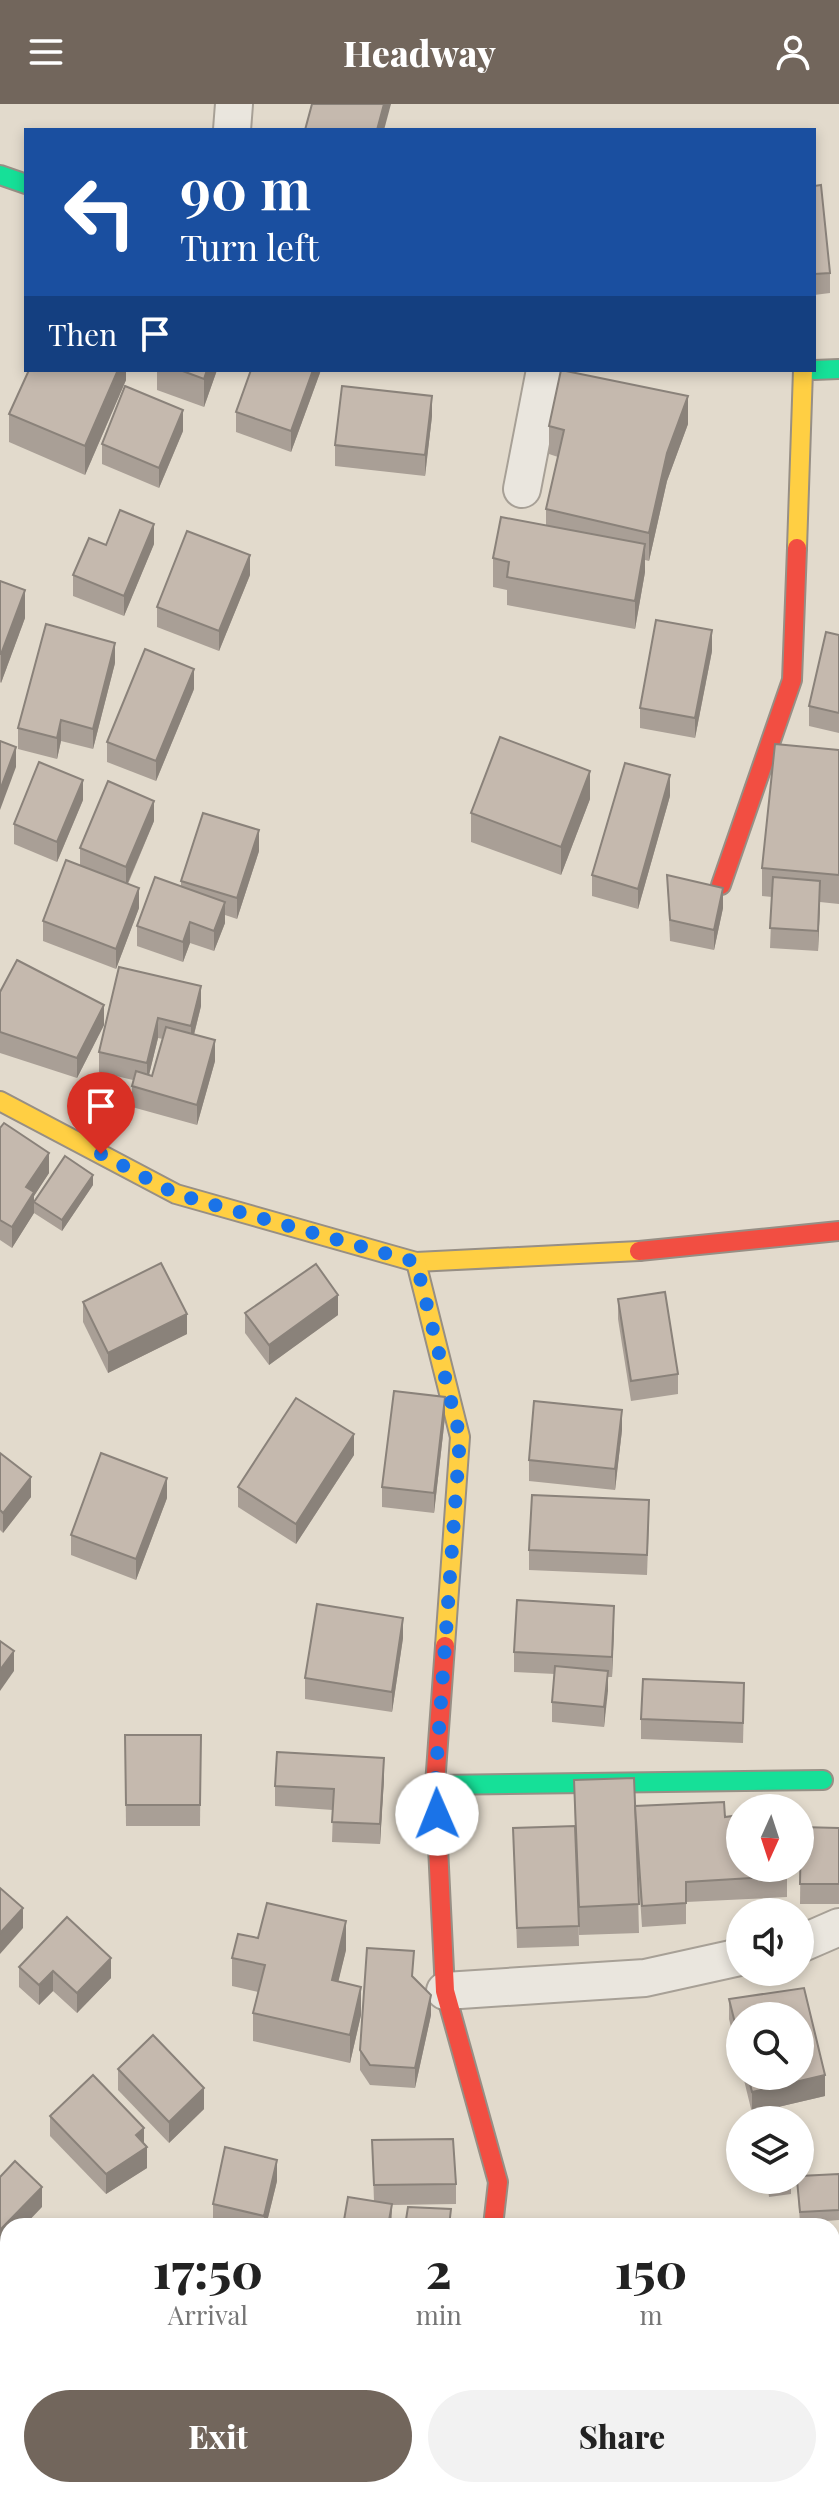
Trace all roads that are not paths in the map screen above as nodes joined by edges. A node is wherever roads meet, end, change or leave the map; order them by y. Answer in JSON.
{"nodes":[{"id":1,"x":234,"y":104,"type":"edge"},
{"id":2,"x":232,"y":128,"type":"edge"},
{"id":3,"x":0,"y":175,"type":"edge"},
{"id":4,"x":24,"y":183,"type":"edge"},
{"id":5,"x":839,"y":369,"type":"edge"},
{"id":6,"x":816,"y":370,"type":"edge"},
{"id":7,"x":545,"y":372,"type":"edge"},
{"id":8,"x":802,"y":372,"type":"edge"},
{"id":9,"x":522,"y":489,"type":"dead end"},
{"id":10,"x":721,"y":885,"type":"edge"},
{"id":11,"x":0,"y":1101,"type":"edge"},
{"id":12,"x":839,"y":1231,"type":"edge"},
{"id":13,"x":416,"y":1262,"type":"junction"},
{"id":14,"x":823,"y":1780,"type":"dead end"},
{"id":15,"x":435,"y":1785,"type":"junction"},
{"id":16,"x":839,"y":1927,"type":"edge"},
{"id":17,"x":814,"y":1938,"type":"edge"},
{"id":18,"x":726,"y":1960,"type":"edge"},
{"id":19,"x":445,"y":1991,"type":"junction"},
{"id":20,"x":494,"y":2218,"type":"edge"}],
"edges":[{"from":1,"to":2,"type":"street"},
{"from":3,"to":4,"type":"street"},
{"from":5,"to":6,"type":"street"},
{"from":7,"to":9,"type":"street"},
{"from":8,"to":10,"type":"street"},
{"from":11,"to":13,"type":"street"},
{"from":12,"to":13,"type":"street"},
{"from":13,"to":15,"type":"street"},
{"from":14,"to":15,"type":"street"},
{"from":15,"to":19,"type":"street"},
{"from":16,"to":17,"type":"street"},
{"from":18,"to":19,"type":"street"},
{"from":19,"to":20,"type":"street"}]}
